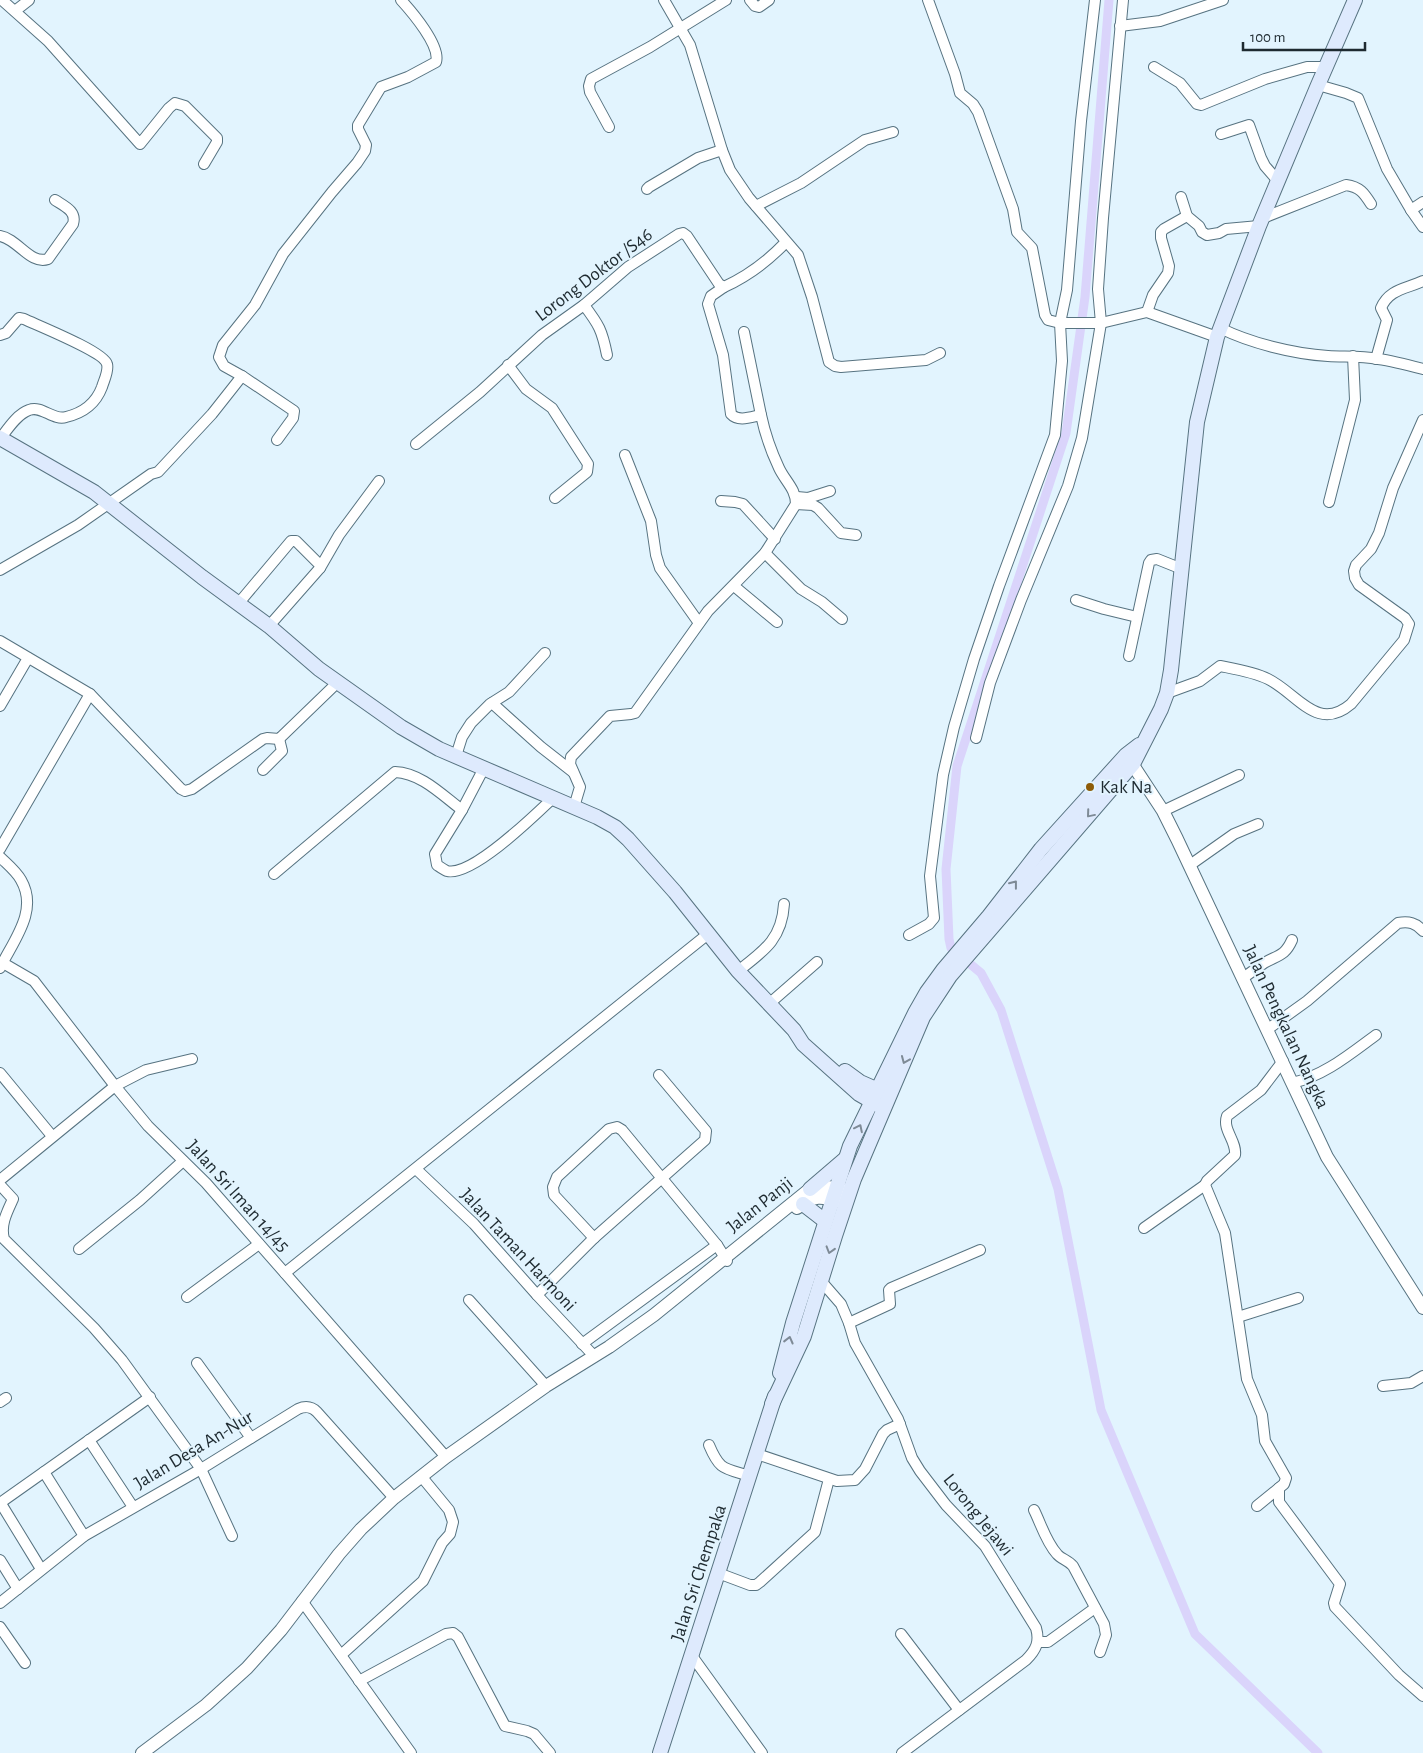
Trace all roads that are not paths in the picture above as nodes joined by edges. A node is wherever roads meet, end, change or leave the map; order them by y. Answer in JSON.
{"nodes":[{"id":1,"x":2,"y":0,"type":"edge"},
{"id":2,"x":30,"y":0,"type":"edge"},
{"id":3,"x":401,"y":0,"type":"edge"},
{"id":4,"x":664,"y":0,"type":"edge"},
{"id":5,"x":726,"y":0,"type":"edge"},
{"id":6,"x":750,"y":0,"type":"edge"},
{"id":7,"x":769,"y":0,"type":"edge"},
{"id":8,"x":928,"y":0,"type":"edge"},
{"id":9,"x":1095,"y":0,"type":"edge"},
{"id":10,"x":1123,"y":0,"type":"edge"},
{"id":11,"x":1223,"y":0,"type":"edge"},
{"id":12,"x":1355,"y":0,"type":"edge"},
{"id":13,"x":15,"y":11,"type":"junction"},
{"id":14,"x":1120,"y":26,"type":"junction"},
{"id":15,"x":681,"y":29,"type":"junction"},
{"id":16,"x":1154,"y":67,"type":"dead end"},
{"id":17,"x":1326,"y":67,"type":"junction"},
{"id":18,"x":1318,"y":85,"type":"junction"},
{"id":19,"x":609,"y":127,"type":"dead end"},
{"id":20,"x":893,"y":132,"type":"dead end"},
{"id":21,"x":1221,"y":134,"type":"dead end"},
{"id":22,"x":722,"y":150,"type":"junction"},
{"id":23,"x":204,"y":164,"type":"dead end"},
{"id":24,"x":1278,"y":181,"type":"junction"},
{"id":25,"x":647,"y":190,"type":"dead end"},
{"id":26,"x":1181,"y":197,"type":"dead end"},
{"id":27,"x":55,"y":200,"type":"dead end"},
{"id":28,"x":1423,"y":202,"type":"edge"},
{"id":29,"x":1371,"y":204,"type":"dead end"},
{"id":30,"x":756,"y":206,"type":"junction"},
{"id":31,"x":1411,"y":210,"type":"junction"},
{"id":32,"x":1187,"y":216,"type":"junction"},
{"id":33,"x":1261,"y":222,"type":"junction"},
{"id":34,"x":1423,"y":227,"type":"edge"},
{"id":35,"x":0,"y":236,"type":"edge"},
{"id":36,"x":786,"y":242,"type":"junction"},
{"id":37,"x":1423,"y":281,"type":"edge"},
{"id":38,"x":724,"y":288,"type":"junction"},
{"id":39,"x":584,"y":305,"type":"junction"},
{"id":40,"x":1147,"y":312,"type":"junction"},
{"id":41,"x":1065,"y":323,"type":"junction"},
{"id":42,"x":1097,"y":323,"type":"junction"},
{"id":43,"x":744,"y":332,"type":"dead end"},
{"id":44,"x":1218,"y":333,"type":"junction"},
{"id":45,"x":0,"y":335,"type":"edge"},
{"id":46,"x":940,"y":353,"type":"dead end"},
{"id":47,"x":607,"y":355,"type":"dead end"},
{"id":48,"x":1353,"y":356,"type":"junction"},
{"id":49,"x":1376,"y":358,"type":"junction"},
{"id":50,"x":508,"y":365,"type":"junction"},
{"id":51,"x":1423,"y":369,"type":"edge"},
{"id":52,"x":242,"y":376,"type":"junction"},
{"id":53,"x":760,"y":415,"type":"junction"},
{"id":54,"x":1423,"y":420,"type":"edge"},
{"id":55,"x":0,"y":438,"type":"edge"},
{"id":56,"x":277,"y":440,"type":"dead end"},
{"id":57,"x":416,"y":444,"type":"dead end"},
{"id":58,"x":625,"y":455,"type":"dead end"},
{"id":59,"x":379,"y":481,"type":"dead end"},
{"id":60,"x":830,"y":491,"type":"dead end"},
{"id":61,"x":555,"y":498,"type":"dead end"},
{"id":62,"x":796,"y":500,"type":"junction"},
{"id":63,"x":721,"y":501,"type":"dead end"},
{"id":64,"x":1329,"y":502,"type":"dead end"},
{"id":65,"x":109,"y":504,"type":"junction"},
{"id":66,"x":856,"y":535,"type":"dead end"},
{"id":67,"x":774,"y":539,"type":"junction"},
{"id":68,"x":764,"y":553,"type":"junction"},
{"id":69,"x":0,"y":558,"type":"edge"},
{"id":70,"x":4,"y":568,"type":"edge"},
{"id":71,"x":320,"y":568,"type":"junction"},
{"id":72,"x":1182,"y":569,"type":"junction"},
{"id":73,"x":734,"y":586,"type":"junction"},
{"id":74,"x":1076,"y":600,"type":"dead end"},
{"id":75,"x":238,"y":604,"type":"junction"},
{"id":76,"x":1136,"y":617,"type":"junction"},
{"id":77,"x":842,"y":619,"type":"dead end"},
{"id":78,"x":777,"y":622,"type":"dead end"},
{"id":79,"x":699,"y":623,"type":"junction"},
{"id":80,"x":269,"y":626,"type":"junction"},
{"id":81,"x":0,"y":641,"type":"edge"},
{"id":82,"x":545,"y":653,"type":"dead end"},
{"id":83,"x":1129,"y":656,"type":"dead end"},
{"id":84,"x":28,"y":658,"type":"junction"},
{"id":85,"x":338,"y":682,"type":"junction"},
{"id":86,"x":1167,"y":693,"type":"junction"},
{"id":87,"x":90,"y":694,"type":"junction"},
{"id":88,"x":492,"y":703,"type":"junction"},
{"id":89,"x":0,"y":706,"type":"edge"},
{"id":90,"x":976,"y":738,"type":"dead end"},
{"id":91,"x":279,"y":739,"type":"junction"},
{"id":92,"x":456,"y":756,"type":"junction"},
{"id":93,"x":1129,"y":759,"type":"junction"},
{"id":94,"x":484,"y":768,"type":"junction"},
{"id":95,"x":263,"y":770,"type":"dead end"},
{"id":96,"x":574,"y":773,"type":"junction"},
{"id":97,"x":1239,"y":775,"type":"dead end"},
{"id":98,"x":553,"y":798,"type":"junction"},
{"id":99,"x":574,"y":807,"type":"junction"},
{"id":100,"x":462,"y":810,"type":"junction"},
{"id":101,"x":1163,"y":811,"type":"junction"},
{"id":102,"x":1258,"y":824,"type":"dead end"},
{"id":103,"x":0,"y":849,"type":"edge"},
{"id":104,"x":0,"y":857,"type":"edge"},
{"id":105,"x":1190,"y":865,"type":"junction"},
{"id":106,"x":274,"y":874,"type":"dead end"},
{"id":107,"x":784,"y":904,"type":"dead end"},
{"id":108,"x":1423,"y":931,"type":"edge"},
{"id":109,"x":708,"y":934,"type":"junction"},
{"id":110,"x":909,"y":935,"type":"dead end"},
{"id":111,"x":1292,"y":940,"type":"dead end"},
{"id":112,"x":817,"y":962,"type":"dead end"},
{"id":113,"x":1,"y":966,"type":"edge"},
{"id":114,"x":948,"y":969,"type":"junction"},
{"id":115,"x":738,"y":970,"type":"junction"},
{"id":116,"x":1243,"y":978,"type":"junction"},
{"id":117,"x":770,"y":1003,"type":"junction"},
{"id":118,"x":1268,"y":1029,"type":"junction"},
{"id":119,"x":1376,"y":1035,"type":"dead end"},
{"id":120,"x":192,"y":1059,"type":"dead end"},
{"id":121,"x":1283,"y":1061,"type":"junction"},
{"id":122,"x":0,"y":1072,"type":"edge"},
{"id":123,"x":659,"y":1076,"type":"dead end"},
{"id":124,"x":1292,"y":1083,"type":"junction"},
{"id":125,"x":115,"y":1086,"type":"junction"},
{"id":126,"x":879,"y":1095,"type":"junction"},
{"id":127,"x":52,"y":1136,"type":"junction"},
{"id":128,"x":845,"y":1158,"type":"junction"},
{"id":129,"x":183,"y":1161,"type":"junction"},
{"id":130,"x":416,"y":1168,"type":"junction"},
{"id":131,"x":661,"y":1179,"type":"junction"},
{"id":132,"x":0,"y":1180,"type":"edge"},
{"id":133,"x":0,"y":1184,"type":"edge"},
{"id":134,"x":1205,"y":1186,"type":"junction"},
{"id":135,"x":810,"y":1189,"type":"junction"},
{"id":136,"x":833,"y":1194,"type":"junction"},
{"id":137,"x":848,"y":1198,"type":"junction"},
{"id":138,"x":803,"y":1204,"type":"junction"},
{"id":139,"x":824,"y":1221,"type":"junction"},
{"id":140,"x":1144,"y":1228,"type":"dead end"},
{"id":141,"x":594,"y":1238,"type":"junction"},
{"id":142,"x":259,"y":1244,"type":"junction"},
{"id":143,"x":717,"y":1245,"type":"junction"},
{"id":144,"x":79,"y":1248,"type":"dead end"},
{"id":145,"x":980,"y":1250,"type":"dead end"},
{"id":146,"x":726,"y":1259,"type":"junction"},
{"id":147,"x":682,"y":1271,"type":"junction"},
{"id":148,"x":284,"y":1273,"type":"junction"},
{"id":149,"x":821,"y":1281,"type":"junction"},
{"id":150,"x":691,"y":1286,"type":"junction"},
{"id":151,"x":657,"y":1289,"type":"junction"},
{"id":152,"x":537,"y":1295,"type":"junction"},
{"id":153,"x":187,"y":1297,"type":"dead end"},
{"id":154,"x":1298,"y":1298,"type":"dead end"},
{"id":155,"x":469,"y":1300,"type":"dead end"},
{"id":156,"x":669,"y":1303,"type":"junction"},
{"id":157,"x":1423,"y":1308,"type":"edge"},
{"id":158,"x":1238,"y":1317,"type":"junction"},
{"id":159,"x":849,"y":1323,"type":"junction"},
{"id":160,"x":582,"y":1344,"type":"junction"},
{"id":161,"x":594,"y":1356,"type":"junction"},
{"id":162,"x":197,"y":1363,"type":"dead end"},
{"id":163,"x":1423,"y":1376,"type":"edge"},
{"id":164,"x":546,"y":1386,"type":"junction"},
{"id":165,"x":1383,"y":1386,"type":"dead end"},
{"id":166,"x":150,"y":1397,"type":"junction"},
{"id":167,"x":772,"y":1404,"type":"junction"},
{"id":168,"x":900,"y":1424,"type":"junction"},
{"id":169,"x":251,"y":1438,"type":"junction"},
{"id":170,"x":89,"y":1440,"type":"junction"},
{"id":171,"x":710,"y":1445,"type":"dead end"},
{"id":172,"x":757,"y":1454,"type":"junction"},
{"id":173,"x":446,"y":1457,"type":"junction"},
{"id":174,"x":201,"y":1469,"type":"junction"},
{"id":175,"x":44,"y":1472,"type":"junction"},
{"id":176,"x":421,"y":1476,"type":"junction"},
{"id":177,"x":750,"y":1476,"type":"junction"},
{"id":178,"x":829,"y":1478,"type":"junction"},
{"id":179,"x":1278,"y":1488,"type":"junction"},
{"id":180,"x":394,"y":1498,"type":"junction"},
{"id":181,"x":0,"y":1503,"type":"edge"},
{"id":182,"x":1257,"y":1506,"type":"dead end"},
{"id":183,"x":133,"y":1507,"type":"junction"},
{"id":184,"x":1034,"y":1510,"type":"dead end"},
{"id":185,"x":84,"y":1536,"type":"junction"},
{"id":186,"x":232,"y":1536,"type":"dead end"},
{"id":187,"x":0,"y":1560,"type":"edge"},
{"id":188,"x":41,"y":1569,"type":"junction"},
{"id":189,"x":718,"y":1573,"type":"junction"},
{"id":190,"x":18,"y":1589,"type":"junction"},
{"id":191,"x":302,"y":1602,"type":"junction"},
{"id":192,"x":0,"y":1604,"type":"edge"},
{"id":193,"x":1095,"y":1608,"type":"junction"},
{"id":194,"x":0,"y":1627,"type":"edge"},
{"id":195,"x":901,"y":1634,"type":"dead end"},
{"id":196,"x":1038,"y":1642,"type":"junction"},
{"id":197,"x":1100,"y":1652,"type":"dead end"},
{"id":198,"x":341,"y":1654,"type":"junction"},
{"id":199,"x":692,"y":1656,"type":"junction"},
{"id":200,"x":25,"y":1663,"type":"dead end"},
{"id":201,"x":360,"y":1681,"type":"junction"},
{"id":202,"x":1423,"y":1696,"type":"edge"},
{"id":203,"x":959,"y":1710,"type":"junction"},
{"id":204,"x":142,"y":1753,"type":"edge"},
{"id":205,"x":412,"y":1753,"type":"edge"},
{"id":206,"x":550,"y":1753,"type":"edge"},
{"id":207,"x":660,"y":1753,"type":"edge"},
{"id":208,"x":762,"y":1753,"type":"edge"},
{"id":209,"x":902,"y":1753,"type":"edge"}],
"edges":[{"from":1,"to":13,"type":"street"},
{"from":2,"to":13,"type":"street"},
{"from":3,"to":52,"type":"street"},
{"from":4,"to":15,"type":"street"},
{"from":5,"to":15,"type":"street"},
{"from":6,"to":7,"type":"street"},
{"from":8,"to":41,"type":"street"},
{"from":9,"to":41,"type":"street"},
{"from":10,"to":14,"type":"street"},
{"from":11,"to":14,"type":"street"},
{"from":12,"to":17,"type":"main road"},
{"from":13,"to":23,"type":"street"},
{"from":14,"to":42,"type":"street"},
{"from":15,"to":19,"type":"street"},
{"from":15,"to":22,"type":"street"},
{"from":16,"to":17,"type":"street"},
{"from":17,"to":18,"type":"main road"},
{"from":18,"to":24,"type":"main road"},
{"from":18,"to":31,"type":"street"},
{"from":20,"to":30,"type":"street"},
{"from":21,"to":24,"type":"street"},
{"from":22,"to":25,"type":"street"},
{"from":22,"to":30,"type":"street"},
{"from":24,"to":33,"type":"main road"},
{"from":26,"to":32,"type":"street"},
{"from":27,"to":35,"type":"street"},
{"from":28,"to":31,"type":"street"},
{"from":29,"to":33,"type":"street"},
{"from":30,"to":36,"type":"street"},
{"from":31,"to":34,"type":"street"},
{"from":32,"to":33,"type":"street"},
{"from":32,"to":40,"type":"street"},
{"from":33,"to":44,"type":"main road"},
{"from":36,"to":38,"type":"street"},
{"from":36,"to":46,"type":"street"},
{"from":37,"to":49,"type":"street"},
{"from":38,"to":39,"type":"street","name":"Lorong Doktor /S46"},
{"from":38,"to":53,"type":"street"},
{"from":39,"to":47,"type":"street"},
{"from":39,"to":50,"type":"street","name":"Lorong Doktor /S46"},
{"from":40,"to":42,"type":"street"},
{"from":40,"to":44,"type":"street"},
{"from":41,"to":42,"type":"street"},
{"from":41,"to":110,"type":"street"},
{"from":42,"to":90,"type":"street"},
{"from":43,"to":53,"type":"street"},
{"from":44,"to":48,"type":"street"},
{"from":44,"to":72,"type":"main road"},
{"from":45,"to":55,"type":"street"},
{"from":48,"to":49,"type":"street"},
{"from":48,"to":64,"type":"street"},
{"from":49,"to":51,"type":"street"},
{"from":50,"to":57,"type":"street","name":"Lorong Doktor /S46"},
{"from":50,"to":61,"type":"street"},
{"from":52,"to":56,"type":"street"},
{"from":52,"to":65,"type":"street"},
{"from":53,"to":62,"type":"street"},
{"from":54,"to":86,"type":"street"},
{"from":55,"to":65,"type":"main road"},
{"from":58,"to":79,"type":"street"},
{"from":59,"to":71,"type":"street"},
{"from":60,"to":62,"type":"street"},
{"from":62,"to":66,"type":"street"},
{"from":62,"to":67,"type":"street"},
{"from":63,"to":67,"type":"street"},
{"from":65,"to":70,"type":"street"},
{"from":65,"to":75,"type":"main road"},
{"from":67,"to":68,"type":"street"},
{"from":68,"to":73,"type":"street"},
{"from":68,"to":77,"type":"street"},
{"from":69,"to":70,"type":"street"},
{"from":71,"to":75,"type":"street"},
{"from":71,"to":80,"type":"street"},
{"from":72,"to":76,"type":"street"},
{"from":72,"to":86,"type":"main road"},
{"from":73,"to":78,"type":"street"},
{"from":73,"to":79,"type":"street"},
{"from":74,"to":76,"type":"street"},
{"from":75,"to":80,"type":"main road"},
{"from":76,"to":83,"type":"street"},
{"from":79,"to":96,"type":"street"},
{"from":80,"to":85,"type":"main road"},
{"from":81,"to":84,"type":"street"},
{"from":82,"to":88,"type":"street"},
{"from":84,"to":87,"type":"street"},
{"from":84,"to":89,"type":"street"},
{"from":85,"to":91,"type":"street"},
{"from":85,"to":92,"type":"main road"},
{"from":86,"to":93,"type":"main road"},
{"from":87,"to":91,"type":"street"},
{"from":87,"to":103,"type":"street"},
{"from":88,"to":92,"type":"street"},
{"from":88,"to":96,"type":"street"},
{"from":91,"to":95,"type":"street"},
{"from":92,"to":94,"type":"main road"},
{"from":93,"to":101,"type":"street","name":"Jalan Pengkalan Nangka"},
{"from":93,"to":114,"type":"main road"},
{"from":94,"to":98,"type":"main road"},
{"from":94,"to":100,"type":"street"},
{"from":96,"to":99,"type":"street"},
{"from":97,"to":101,"type":"street"},
{"from":98,"to":99,"type":"main road"},
{"from":98,"to":100,"type":"street"},
{"from":99,"to":109,"type":"main road"},
{"from":100,"to":106,"type":"street"},
{"from":101,"to":105,"type":"street","name":"Jalan Pengkalan Nangka"},
{"from":102,"to":105,"type":"street"},
{"from":104,"to":113,"type":"street"},
{"from":105,"to":116,"type":"street","name":"Jalan Pengkalan Nangka"},
{"from":107,"to":115,"type":"street"},
{"from":108,"to":118,"type":"street"},
{"from":109,"to":115,"type":"main road"},
{"from":109,"to":130,"type":"street"},
{"from":111,"to":116,"type":"street"},
{"from":112,"to":117,"type":"street"},
{"from":113,"to":125,"type":"street","name":"Jalan Sri Iman 14/45"},
{"from":114,"to":126,"type":"main road","one_way":true},
{"from":114,"to":126,"type":"main road"},
{"from":115,"to":117,"type":"main road"},
{"from":116,"to":118,"type":"street","name":"Jalan Pengkalan Nangka"},
{"from":117,"to":126,"type":"main road"},
{"from":118,"to":121,"type":"street","name":"Jalan Pengkalan Nangka"},
{"from":119,"to":124,"type":"street"},
{"from":120,"to":125,"type":"street"},
{"from":121,"to":124,"type":"street","name":"Jalan Pengkalan Nangka"},
{"from":121,"to":134,"type":"street"},
{"from":122,"to":127,"type":"street"},
{"from":123,"to":131,"type":"street"},
{"from":124,"to":157,"type":"street","name":"Jalan Pengkalan Nangka"},
{"from":125,"to":127,"type":"street"},
{"from":125,"to":129,"type":"street","name":"Jalan Sri Iman 14/45"},
{"from":128,"to":126,"type":"main road","one_way":true},
{"from":126,"to":137,"type":"main road"},
{"from":127,"to":132,"type":"street"},
{"from":128,"to":135,"type":"main road"},
{"from":128,"to":136,"type":"main road"},
{"from":129,"to":142,"type":"street","name":"Jalan Sri Iman 14/45"},
{"from":129,"to":144,"type":"street"},
{"from":130,"to":148,"type":"street"},
{"from":130,"to":152,"type":"street","name":"Jalan Taman Harmoni"},
{"from":131,"to":141,"type":"street"},
{"from":131,"to":141,"type":"street"},
{"from":131,"to":143,"type":"street"},
{"from":133,"to":166,"type":"street"},
{"from":134,"to":140,"type":"street"},
{"from":134,"to":158,"type":"street"},
{"from":135,"to":136,"type":"street","name":"Jalan Panji"},
{"from":135,"to":146,"type":"street","name":"Jalan Panji"},
{"from":136,"to":137,"type":"street"},
{"from":136,"to":138,"type":"street"},
{"from":136,"to":139,"type":"main road"},
{"from":137,"to":149,"type":"main road","one_way":true},
{"from":138,"to":139,"type":"main road"},
{"from":138,"to":146,"type":"street"},
{"from":167,"to":139,"type":"main road","one_way":true},
{"from":141,"to":152,"type":"street"},
{"from":142,"to":148,"type":"street","name":"Jalan Sri Iman 14/45"},
{"from":142,"to":153,"type":"street"},
{"from":143,"to":146,"type":"street"},
{"from":143,"to":147,"type":"street"},
{"from":145,"to":159,"type":"street"},
{"from":146,"to":150,"type":"street"},
{"from":147,"to":150,"type":"street"},
{"from":147,"to":151,"type":"street"},
{"from":148,"to":173,"type":"street","name":"Jalan Sri Iman 14/45"},
{"from":149,"to":159,"type":"street","name":"Lorong Jejawi"},
{"from":149,"to":167,"type":"main road"},
{"from":150,"to":156,"type":"street"},
{"from":151,"to":156,"type":"street"},
{"from":151,"to":160,"type":"street"},
{"from":152,"to":160,"type":"street","name":"Jalan Taman Harmoni"},
{"from":154,"to":158,"type":"street"},
{"from":155,"to":164,"type":"street"},
{"from":156,"to":161,"type":"street"},
{"from":158,"to":179,"type":"street"},
{"from":159,"to":168,"type":"street","name":"Lorong Jejawi"},
{"from":160,"to":161,"type":"street","name":"Jalan Taman Harmoni"},
{"from":161,"to":164,"type":"street"},
{"from":162,"to":169,"type":"street"},
{"from":163,"to":165,"type":"street"},
{"from":164,"to":173,"type":"street"},
{"from":166,"to":170,"type":"street"},
{"from":166,"to":174,"type":"street"},
{"from":167,"to":172,"type":"main road","name":"Jalan Sri Chempaka"},
{"from":168,"to":178,"type":"street"},
{"from":168,"to":196,"type":"street","name":"Lorong Jejawi"},
{"from":169,"to":174,"type":"street","name":"Jalan Desa An-Nur"},
{"from":169,"to":180,"type":"street","name":"Jalan Desa An-Nur"},
{"from":170,"to":175,"type":"street"},
{"from":170,"to":183,"type":"street"},
{"from":171,"to":177,"type":"street"},
{"from":172,"to":177,"type":"main road","name":"Jalan Sri Chempaka"},
{"from":172,"to":178,"type":"street"},
{"from":173,"to":176,"type":"street"},
{"from":174,"to":183,"type":"street","name":"Jalan Desa An-Nur"},
{"from":174,"to":186,"type":"street"},
{"from":175,"to":181,"type":"street"},
{"from":175,"to":185,"type":"street"},
{"from":176,"to":180,"type":"street"},
{"from":176,"to":198,"type":"street"},
{"from":177,"to":189,"type":"main road","name":"Jalan Sri Chempaka"},
{"from":178,"to":189,"type":"street"},
{"from":179,"to":182,"type":"street"},
{"from":179,"to":202,"type":"street"},
{"from":180,"to":191,"type":"street"},
{"from":181,"to":188,"type":"street"},
{"from":183,"to":185,"type":"street","name":"Jalan Desa An-Nur"},
{"from":184,"to":193,"type":"street"},
{"from":185,"to":188,"type":"street","name":"Jalan Desa An-Nur"},
{"from":187,"to":190,"type":"street"},
{"from":188,"to":190,"type":"street","name":"Jalan Desa An-Nur"},
{"from":189,"to":199,"type":"main road","name":"Jalan Sri Chempaka"},
{"from":190,"to":192,"type":"street","name":"Jalan Desa An-Nur"},
{"from":191,"to":198,"type":"street"},
{"from":191,"to":204,"type":"street"},
{"from":193,"to":196,"type":"street"},
{"from":193,"to":197,"type":"street"},
{"from":194,"to":200,"type":"street"},
{"from":195,"to":203,"type":"street"},
{"from":196,"to":203,"type":"street"},
{"from":198,"to":201,"type":"street"},
{"from":199,"to":207,"type":"main road","name":"Jalan Sri Chempaka"},
{"from":199,"to":208,"type":"street"},
{"from":201,"to":205,"type":"street"},
{"from":201,"to":206,"type":"street"},
{"from":203,"to":209,"type":"street"}]}
